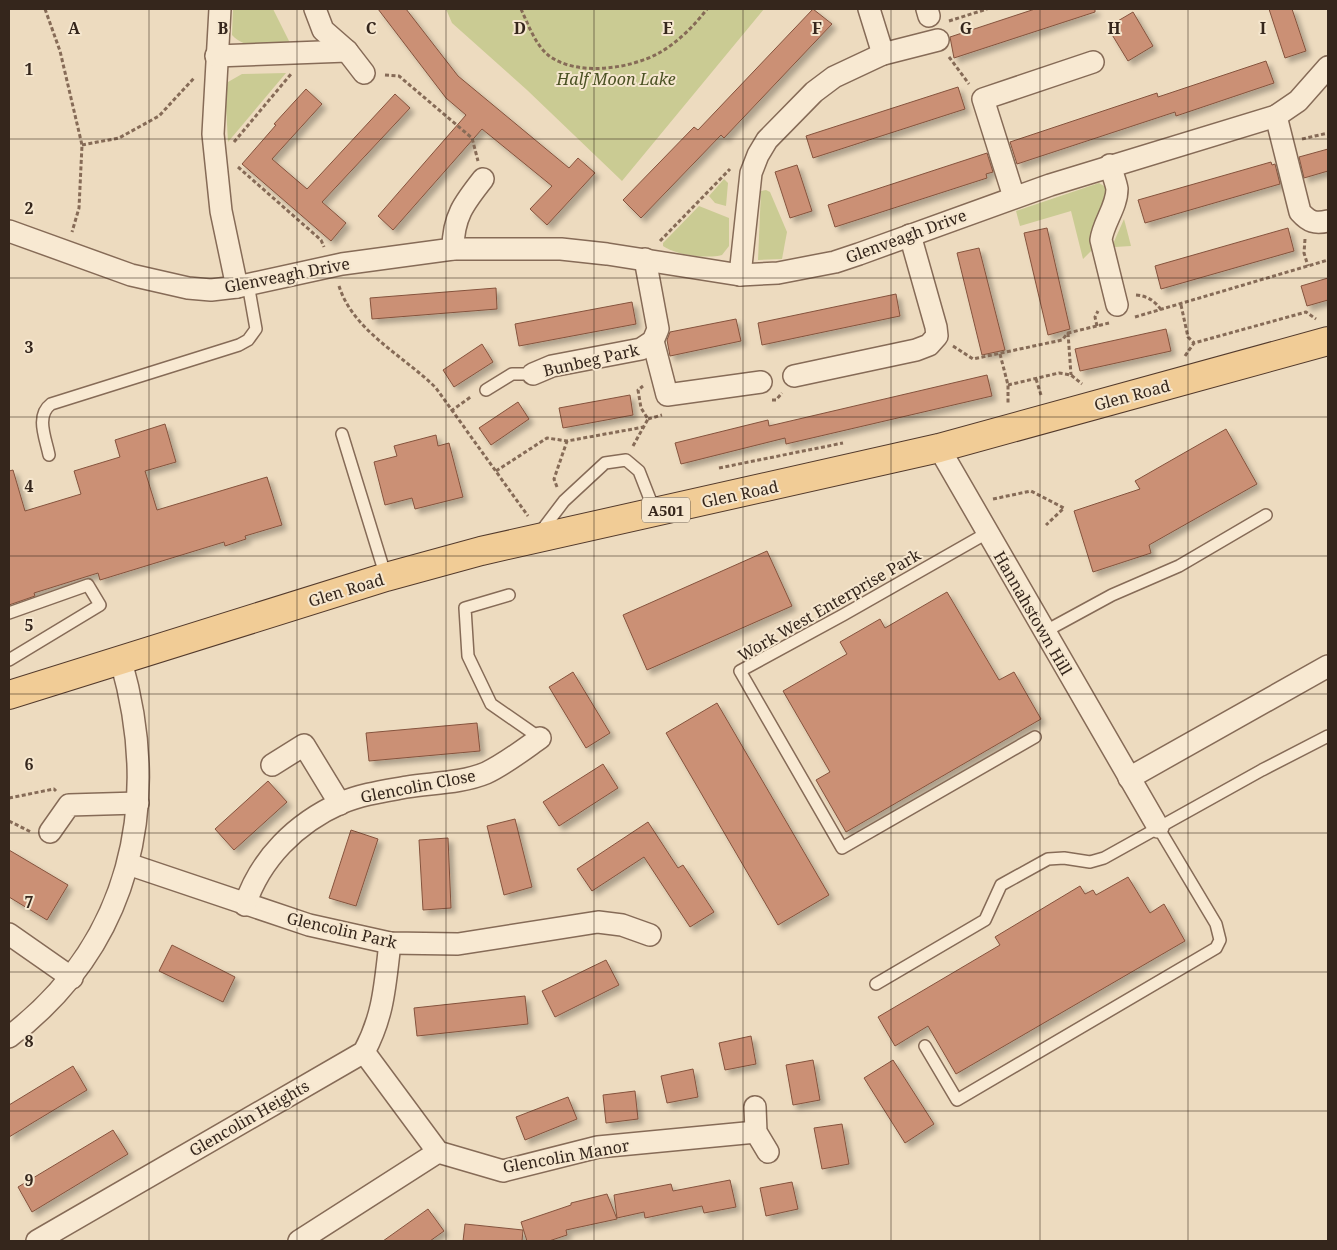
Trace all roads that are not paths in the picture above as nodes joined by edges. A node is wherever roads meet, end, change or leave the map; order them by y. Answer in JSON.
{"nodes":[{"id":1,"x":220,"y":9,"type":"edge"},
{"id":2,"x":315,"y":9,"type":"edge"},
{"id":3,"x":870,"y":9,"type":"edge"},
{"id":4,"x":938,"y":40,"type":"road end"},
{"id":5,"x":347,"y":51,"type":"junction"},
{"id":6,"x":883,"y":54,"type":"junction"},
{"id":7,"x":216,"y":62,"type":"junction"},
{"id":8,"x":1094,"y":62,"type":"dead end"},
{"id":9,"x":1328,"y":67,"type":"edge"},
{"id":10,"x":364,"y":74,"type":"road end"},
{"id":11,"x":1276,"y":116,"type":"junction"},
{"id":12,"x":1110,"y":165,"type":"junction"},
{"id":13,"x":483,"y":179,"type":"road end"},
{"id":14,"x":1014,"y":197,"type":"junction"},
{"id":15,"x":1328,"y":221,"type":"edge"},
{"id":16,"x":9,"y":231,"type":"edge"},
{"id":17,"x":910,"y":235,"type":"junction"},
{"id":18,"x":453,"y":248,"type":"junction"},
{"id":19,"x":648,"y":260,"type":"junction"},
{"id":20,"x":740,"y":274,"type":"junction"},
{"id":21,"x":242,"y":286,"type":"junction"},
{"id":22,"x":1117,"y":306,"type":"dead end"},
{"id":23,"x":1325,"y":330,"type":"edge"},
{"id":24,"x":654,"y":341,"type":"junction"},
{"id":25,"x":533,"y":374,"type":"joint"},
{"id":26,"x":794,"y":376,"type":"dead end"},
{"id":27,"x":761,"y":382,"type":"dead end"},
{"id":28,"x":486,"y":390,"type":"road end"},
{"id":29,"x":342,"y":434,"type":"dead end"},
{"id":30,"x":939,"y":448,"type":"junction"},
{"id":31,"x":49,"y":455,"type":"dead end"},
{"id":32,"x":656,"y":513,"type":"junction"},
{"id":33,"x":1266,"y":515,"type":"dead end"},
{"id":34,"x":987,"y":533,"type":"junction"},
{"id":35,"x":537,"y":536,"type":"junction"},
{"id":36,"x":386,"y":578,"type":"junction"},
{"id":37,"x":509,"y":596,"type":"dead end"},
{"id":38,"x":9,"y":613,"type":"edge"},
{"id":39,"x":1044,"y":632,"type":"junction"},
{"id":40,"x":9,"y":660,"type":"edge"},
{"id":41,"x":121,"y":661,"type":"junction"},
{"id":42,"x":1328,"y":666,"type":"edge"},
{"id":43,"x":9,"y":695,"type":"edge"},
{"id":44,"x":1328,"y":736,"type":"edge"},
{"id":45,"x":1035,"y":737,"type":"dead end"},
{"id":46,"x":540,"y":738,"type":"joint"},
{"id":47,"x":272,"y":765,"type":"dead end"},
{"id":48,"x":1129,"y":778,"type":"junction"},
{"id":49,"x":138,"y":803,"type":"junction"},
{"id":50,"x":340,"y":804,"type":"junction"},
{"id":51,"x":1158,"y":827,"type":"junction"},
{"id":52,"x":50,"y":832,"type":"dead end"},
{"id":53,"x":128,"y":864,"type":"junction"},
{"id":54,"x":245,"y":905,"type":"junction"},
{"id":55,"x":9,"y":934,"type":"edge"},
{"id":56,"x":650,"y":935,"type":"dead end"},
{"id":57,"x":390,"y":944,"type":"junction"},
{"id":58,"x":72,"y":978,"type":"junction"},
{"id":59,"x":876,"y":984,"type":"dead end"},
{"id":60,"x":9,"y":1037,"type":"edge"},
{"id":61,"x":925,"y":1046,"type":"dead end"},
{"id":62,"x":364,"y":1052,"type":"junction"},
{"id":63,"x":755,"y":1107,"type":"dead end"},
{"id":64,"x":756,"y":1132,"type":"junction"},
{"id":65,"x":438,"y":1152,"type":"junction"},
{"id":66,"x":768,"y":1152,"type":"dead end"},
{"id":67,"x":37,"y":1241,"type":"edge"},
{"id":68,"x":300,"y":1241,"type":"edge"}],
"edges":[{"from":1,"to":7,"type":"street"},
{"from":2,"to":5,"type":"street"},
{"from":3,"to":6,"type":"street"},
{"from":4,"to":6,"type":"street"},
{"from":5,"to":7,"type":"street"},
{"from":5,"to":10,"type":"street"},
{"from":6,"to":20,"type":"street"},
{"from":7,"to":21,"type":"street"},
{"from":8,"to":14,"type":"street"},
{"from":9,"to":11,"type":"street","name":"Glenveagh Drive"},
{"from":11,"to":12,"type":"street","name":"Glenveagh Drive"},
{"from":11,"to":15,"type":"street"},
{"from":12,"to":14,"type":"street","name":"Glenveagh Drive"},
{"from":12,"to":22,"type":"street"},
{"from":13,"to":18,"type":"street"},
{"from":14,"to":17,"type":"street","name":"Glenveagh Drive"},
{"from":16,"to":21,"type":"street","name":"Glenveagh Drive"},
{"from":17,"to":20,"type":"street","name":"Glenveagh Drive"},
{"from":17,"to":26,"type":"street"},
{"from":18,"to":19,"type":"street","name":"Glenveagh Drive"},
{"from":18,"to":21,"type":"street","name":"Glenveagh Drive"},
{"from":19,"to":20,"type":"street","name":"Glenveagh Drive"},
{"from":19,"to":24,"type":"street","name":"Bunbeg Park"},
{"from":21,"to":31,"type":"lane"},
{"from":23,"to":30,"type":"main road","name":"Glen Road","number":"A501"},
{"from":24,"to":25,"type":"street","name":"Bunbeg Park"},
{"from":24,"to":27,"type":"street"},
{"from":25,"to":28,"type":"lane"},
{"from":29,"to":36,"type":"lane"},
{"from":30,"to":32,"type":"main road","name":"Glen Road","number":"A501"},
{"from":30,"to":34,"type":"street","name":"Hannahstown Hill"},
{"from":32,"to":35,"type":"main road","name":"Glen Road","number":"A501"},
{"from":32,"to":35,"type":"lane"},
{"from":33,"to":39,"type":"lane"},
{"from":34,"to":39,"type":"street","name":"Hannahstown Hill"},
{"from":34,"to":45,"type":"lane","name":"Work West Enterprise Park"},
{"from":35,"to":36,"type":"main road","name":"Glen Road","number":"A501"},
{"from":36,"to":41,"type":"main road","name":"Glen Road","number":"A501"},
{"from":37,"to":46,"type":"lane"},
{"from":38,"to":40,"type":"lane"},
{"from":39,"to":48,"type":"street","name":"Hannahstown Hill"},
{"from":41,"to":43,"type":"main road","name":"Glen Road","number":"A501"},
{"from":41,"to":49,"type":"street"},
{"from":42,"to":48,"type":"street"},
{"from":44,"to":51,"type":"lane"},
{"from":46,"to":50,"type":"street","name":"Glencolin Close"},
{"from":47,"to":50,"type":"street"},
{"from":48,"to":51,"type":"street","name":"Hannahstown Hill"},
{"from":49,"to":52,"type":"street"},
{"from":49,"to":53,"type":"street"},
{"from":50,"to":54,"type":"street","name":"Glencolin Close"},
{"from":51,"to":59,"type":"lane"},
{"from":51,"to":61,"type":"lane"},
{"from":53,"to":54,"type":"street","name":"Glencolin Park"},
{"from":53,"to":58,"type":"street"},
{"from":54,"to":57,"type":"street","name":"Glencolin Park"},
{"from":55,"to":58,"type":"street"},
{"from":56,"to":57,"type":"street","name":"Glencolin Park"},
{"from":57,"to":62,"type":"street"},
{"from":58,"to":60,"type":"street"},
{"from":62,"to":65,"type":"street"},
{"from":62,"to":67,"type":"street","name":"Glencolin Heights"},
{"from":63,"to":64,"type":"street"},
{"from":64,"to":65,"type":"street","name":"Glencolin Manor"},
{"from":64,"to":66,"type":"street"},
{"from":65,"to":68,"type":"street"}]}
